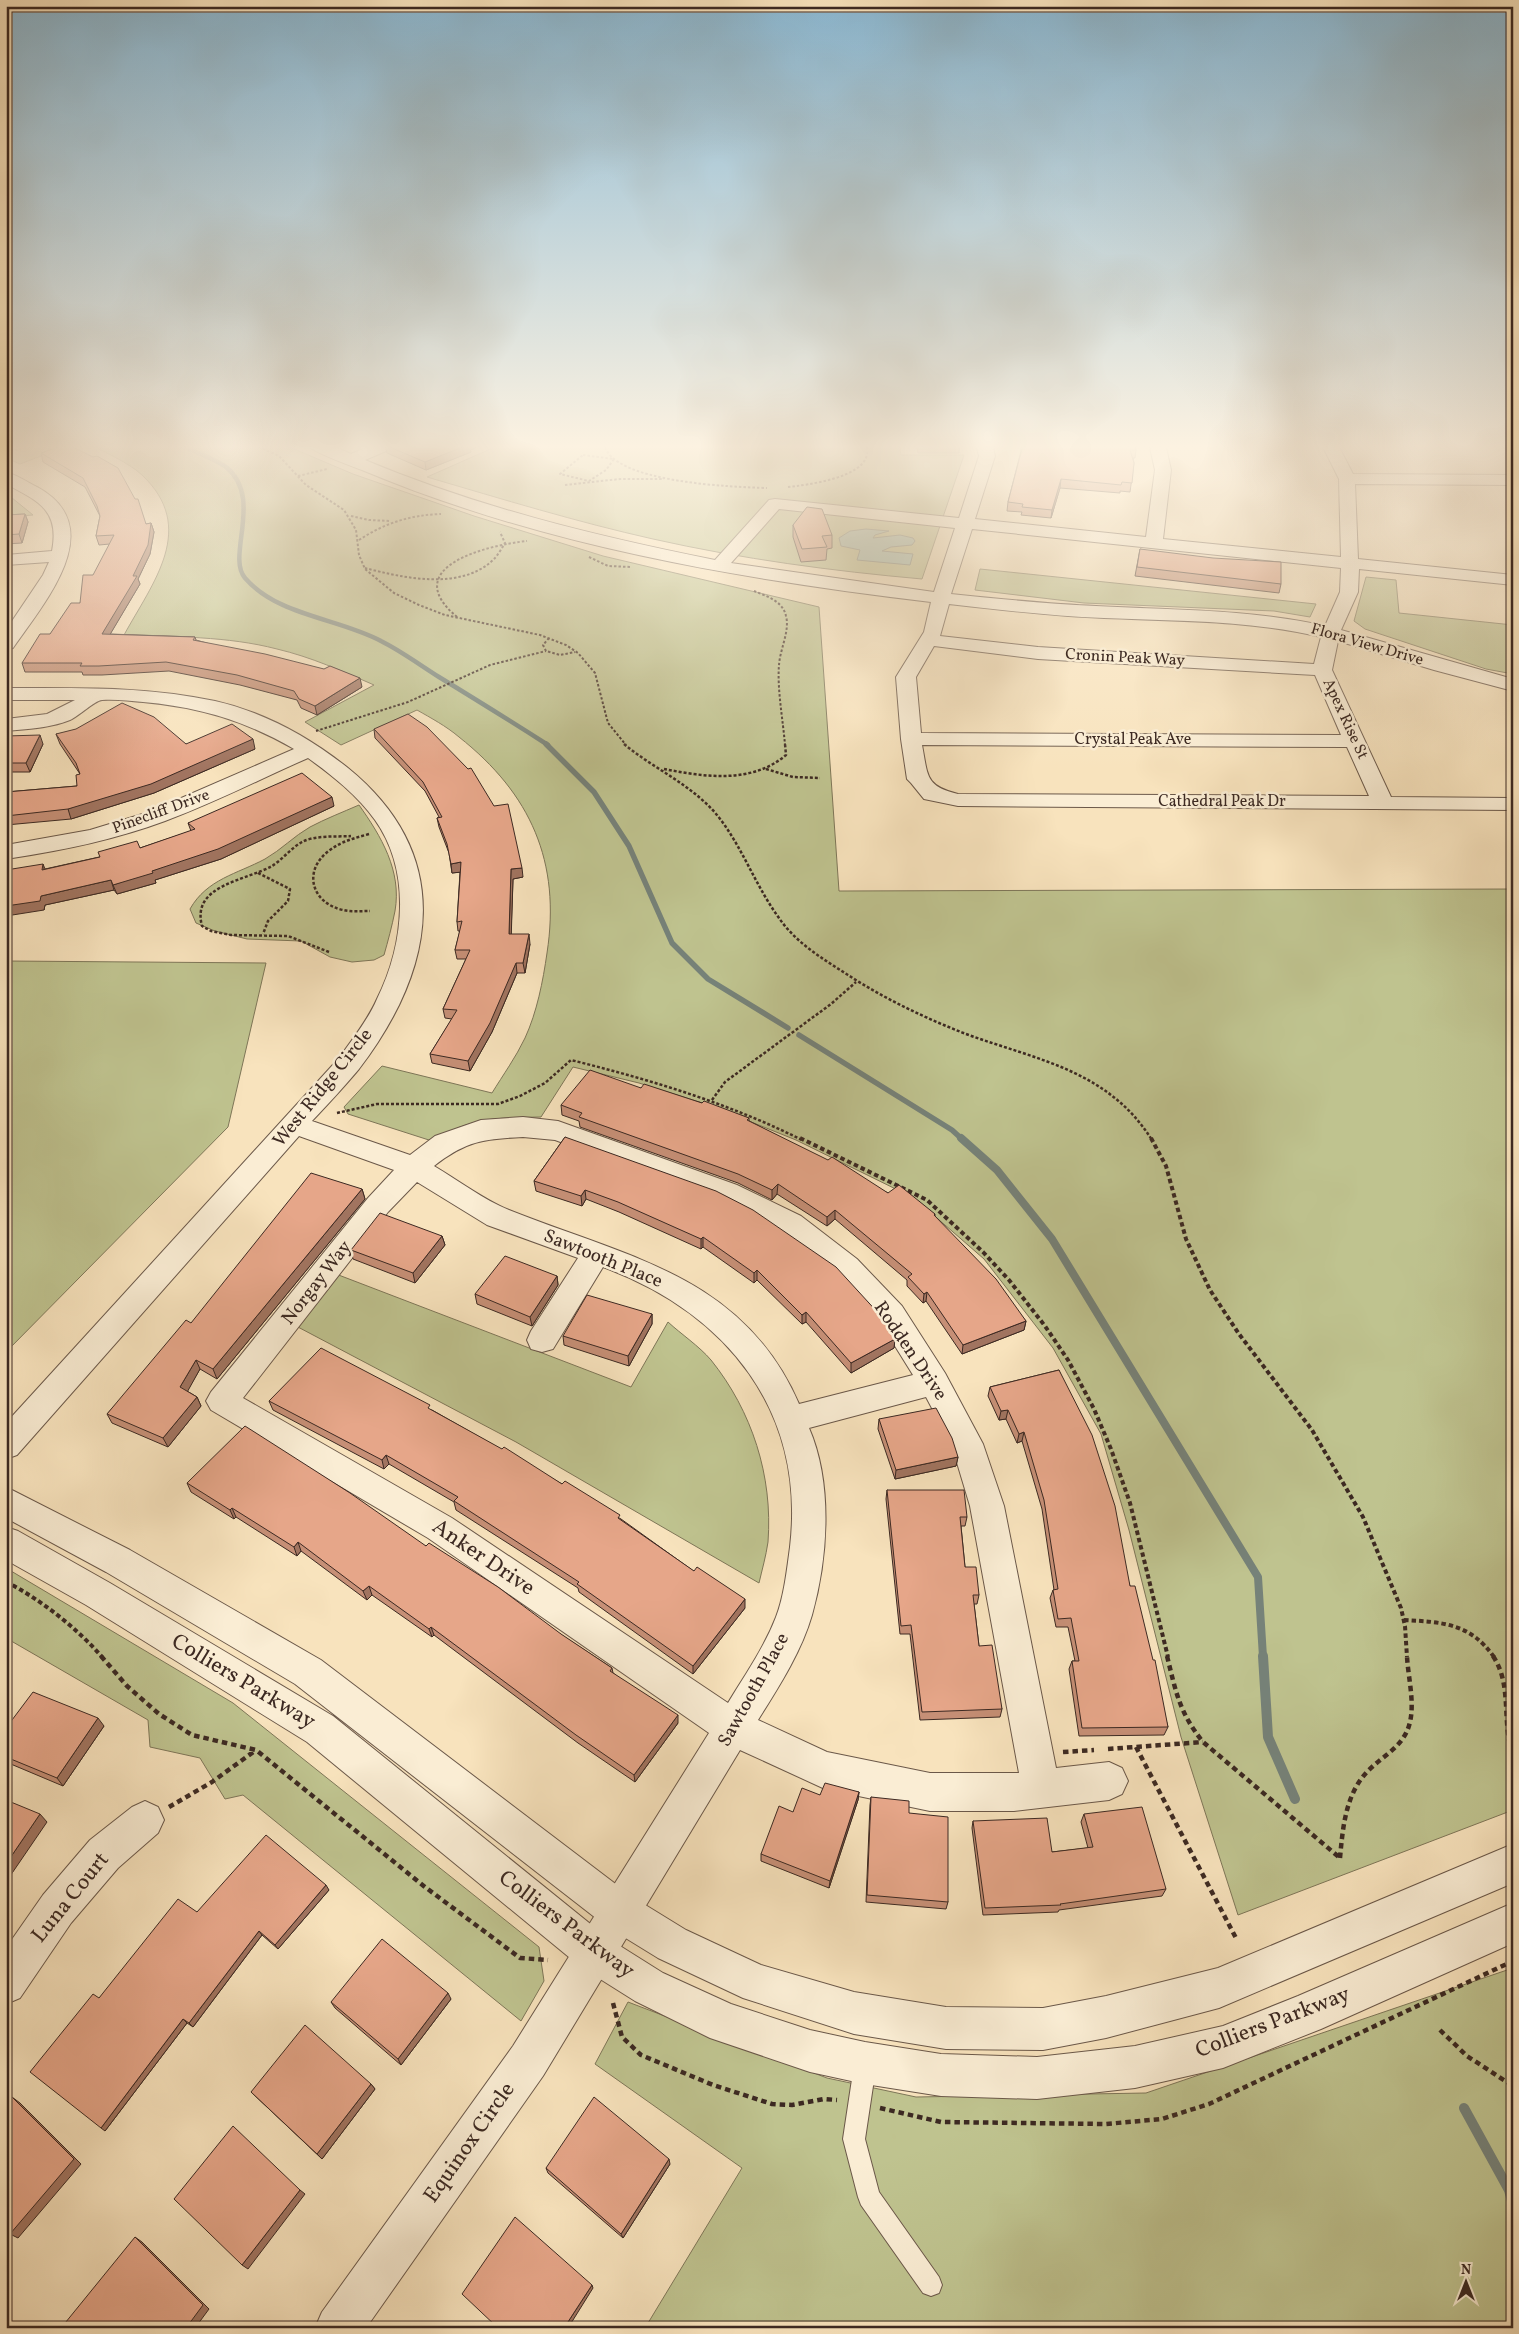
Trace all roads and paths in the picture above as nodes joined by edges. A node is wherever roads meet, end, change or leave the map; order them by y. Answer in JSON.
{"nodes":[{"id":1,"x":61,"y":552,"type":"edge"},
{"id":2,"x":357,"y":552,"type":"edge"},
{"id":3,"x":476,"y":552,"type":"edge"},
{"id":4,"x":500,"y":552,"type":"edge"},
{"id":5,"x":653,"y":552,"type":"edge"},
{"id":6,"x":732,"y":552,"type":"edge"},
{"id":7,"x":956,"y":552,"type":"edge"},
{"id":8,"x":1241,"y":552,"type":"edge"},
{"id":9,"x":1349,"y":552,"type":"edge"},
{"id":10,"x":584,"y":553,"type":"dead end"},
{"id":11,"x":60,"y":556,"type":"junction"},
{"id":12,"x":6,"y":560,"type":"edge"},
{"id":13,"x":1349,"y":563,"type":"junction"},
{"id":14,"x":719,"y":566,"type":"junction"},
{"id":15,"x":364,"y":568,"type":"junction"},
{"id":16,"x":638,"y":568,"type":"dead end"},
{"id":17,"x":438,"y":579,"type":"junction"},
{"id":18,"x":1513,"y":580,"type":"edge"},
{"id":19,"x":752,"y":590,"type":"dead end"},
{"id":20,"x":941,"y":598,"type":"junction"},
{"id":21,"x":458,"y":618,"type":"junction"},
{"id":22,"x":1331,"y":633,"type":"junction"},
{"id":23,"x":549,"y":638,"type":"junction"},
{"id":24,"x":929,"y":640,"type":"junction"},
{"id":25,"x":6,"y":644,"type":"edge"},
{"id":26,"x":546,"y":651,"type":"junction"},
{"id":27,"x":575,"y":652,"type":"junction"},
{"id":28,"x":1322,"y":670,"type":"junction"},
{"id":29,"x":1513,"y":684,"type":"edge"},
{"id":30,"x":6,"y":694,"type":"edge"},
{"id":31,"x":96,"y":694,"type":"junction"},
{"id":32,"x":6,"y":725,"type":"edge"},
{"id":33,"x":911,"y":739,"type":"junction"},
{"id":34,"x":1356,"y":741,"type":"junction"},
{"id":35,"x":304,"y":745,"type":"junction"},
{"id":36,"x":661,"y":768,"type":"junction"},
{"id":37,"x":766,"y":768,"type":"junction"},
{"id":38,"x":820,"y":778,"type":"dead end"},
{"id":39,"x":1383,"y":803,"type":"junction"},
{"id":40,"x":1513,"y":804,"type":"edge"},
{"id":41,"x":369,"y":834,"type":"dead end"},
{"id":42,"x":351,"y":836,"type":"junction"},
{"id":43,"x":6,"y":852,"type":"edge"},
{"id":44,"x":258,"y":873,"type":"junction"},
{"id":45,"x":370,"y":911,"type":"dead end"},
{"id":46,"x":263,"y":934,"type":"junction"},
{"id":47,"x":328,"y":952,"type":"dead end"},
{"id":48,"x":856,"y":982,"type":"junction"},
{"id":49,"x":712,"y":1100,"type":"junction"},
{"id":50,"x":332,"y":1114,"type":"dead end"},
{"id":51,"x":295,"y":1125,"type":"junction"},
{"id":52,"x":414,"y":1167,"type":"junction"},
{"id":53,"x":596,"y":1254,"type":"junction"},
{"id":54,"x":542,"y":1340,"type":"dead end"},
{"id":55,"x":934,"y":1382,"type":"junction"},
{"id":56,"x":222,"y":1401,"type":"joint"},
{"id":57,"x":790,"y":1420,"type":"junction"},
{"id":58,"x":6,"y":1445,"type":"edge"},
{"id":59,"x":6,"y":1501,"type":"edge"},
{"id":60,"x":6,"y":1542,"type":"edge"},
{"id":61,"x":6,"y":1582,"type":"edge"},
{"id":62,"x":1404,"y":1620,"type":"junction"},
{"id":63,"x":734,"y":1728,"type":"junction"},
{"id":64,"x":1203,"y":1742,"type":"junction"},
{"id":65,"x":1158,"y":1745,"type":"dead end"},
{"id":66,"x":1136,"y":1747,"type":"dead end"},
{"id":67,"x":256,"y":1750,"type":"junction"},
{"id":68,"x":1513,"y":1754,"type":"edge"},
{"id":69,"x":1109,"y":1781,"type":"dead end"},
{"id":70,"x":199,"y":1789,"type":"dead end"},
{"id":71,"x":1041,"y":1789,"type":"junction"},
{"id":72,"x":145,"y":1820,"type":"dead end"},
{"id":73,"x":1513,"y":1863,"type":"edge"},
{"id":74,"x":620,"y":1912,"type":"junction"},
{"id":75,"x":1513,"y":1922,"type":"edge"},
{"id":76,"x":1237,"y":1940,"type":"dead end"},
{"id":77,"x":595,"y":1953,"type":"junction"},
{"id":78,"x":548,"y":1960,"type":"dead end"},
{"id":79,"x":6,"y":1984,"type":"edge"},
{"id":80,"x":1440,"y":2030,"type":"dead end"},
{"id":81,"x":865,"y":2063,"type":"junction"},
{"id":82,"x":1513,"y":2086,"type":"edge"},
{"id":83,"x":931,"y":2285,"type":"dead end"},
{"id":84,"x":338,"y":2328,"type":"edge"}],
"edges":[{"from":1,"to":11,"type":"street"},
{"from":2,"to":15,"type":"path"},
{"from":3,"to":17,"type":"path"},
{"from":4,"to":17,"type":"path"},
{"from":5,"to":14,"type":"street","name":"Flora View Drive"},
{"from":6,"to":14,"type":"street"},
{"from":7,"to":20,"type":"street"},
{"from":8,"to":13,"type":"street"},
{"from":9,"to":13,"type":"street","name":"Apex Rise St"},
{"from":10,"to":16,"type":"path"},
{"from":11,"to":12,"type":"street"},
{"from":11,"to":25,"type":"street"},
{"from":13,"to":18,"type":"street"},
{"from":13,"to":22,"type":"street","name":"Apex Rise St"},
{"from":14,"to":20,"type":"street","name":"Flora View Drive"},
{"from":15,"to":17,"type":"path"},
{"from":15,"to":21,"type":"path"},
{"from":17,"to":21,"type":"path"},
{"from":19,"to":37,"type":"path"},
{"from":20,"to":22,"type":"street","name":"Flora View Drive"},
{"from":20,"to":24,"type":"street"},
{"from":21,"to":23,"type":"path"},
{"from":22,"to":28,"type":"street","name":"Apex Rise St"},
{"from":22,"to":29,"type":"street","name":"Flora View Drive"},
{"from":23,"to":26,"type":"path"},
{"from":23,"to":27,"type":"path"},
{"from":24,"to":28,"type":"street","name":"Cronin Peak Way"},
{"from":24,"to":33,"type":"street"},
{"from":26,"to":27,"type":"path"},
{"from":26,"to":35,"type":"path"},
{"from":27,"to":36,"type":"path"},
{"from":28,"to":34,"type":"street","name":"Apex Rise St"},
{"from":30,"to":31,"type":"street","name":"West Ridge Circle"},
{"from":31,"to":32,"type":"street"},
{"from":31,"to":35,"type":"street","name":"West Ridge Circle"},
{"from":33,"to":34,"type":"street","name":"Crystal Peak Ave"},
{"from":33,"to":39,"type":"street","name":"Cathedral Peak Dr"},
{"from":34,"to":39,"type":"street","name":"Apex Rise St"},
{"from":35,"to":43,"type":"street","name":"Pinecliff Drive"},
{"from":35,"to":51,"type":"street","name":"West Ridge Circle"},
{"from":36,"to":37,"type":"path"},
{"from":36,"to":48,"type":"path"},
{"from":37,"to":38,"type":"path"},
{"from":39,"to":40,"type":"street","name":"Cathedral Peak Dr"},
{"from":41,"to":42,"type":"path"},
{"from":42,"to":44,"type":"path"},
{"from":42,"to":45,"type":"path"},
{"from":44,"to":46,"type":"path"},
{"from":44,"to":46,"type":"path"},
{"from":46,"to":47,"type":"path"},
{"from":48,"to":49,"type":"path"},
{"from":48,"to":62,"type":"path"},
{"from":49,"to":50,"type":"path"},
{"from":49,"to":64,"type":"path"},
{"from":51,"to":52,"type":"street","name":"Sawtooth Place"},
{"from":51,"to":58,"type":"street","name":"West Ridge Circle"},
{"from":52,"to":53,"type":"street","name":"Sawtooth Place"},
{"from":52,"to":55,"type":"street","name":"Rodden Drive"},
{"from":52,"to":56,"type":"street","name":"Norgay Way"},
{"from":53,"to":54,"type":"street"},
{"from":53,"to":57,"type":"street","name":"Sawtooth Place"},
{"from":55,"to":57,"type":"street"},
{"from":55,"to":71,"type":"street","name":"Rodden Drive"},
{"from":56,"to":63,"type":"street","name":"Anker Drive"},
{"from":57,"to":63,"type":"street","name":"Sawtooth Place"},
{"from":59,"to":74,"type":"street","name":"Colliers Parkway"},
{"from":60,"to":77,"type":"street","name":"Colliers Parkway"},
{"from":61,"to":67,"type":"path"},
{"from":62,"to":64,"type":"path"},
{"from":62,"to":68,"type":"path"},
{"from":63,"to":71,"type":"street","name":"Anker Drive"},
{"from":63,"to":74,"type":"street","name":"Sawtooth Place"},
{"from":64,"to":65,"type":"path"},
{"from":66,"to":76,"type":"path"},
{"from":67,"to":70,"type":"path"},
{"from":67,"to":78,"type":"path"},
{"from":69,"to":71,"type":"street","name":"Anker Drive"},
{"from":72,"to":79,"type":"street","name":"Luna Court"},
{"from":73,"to":74,"type":"street","name":"Colliers Parkway"},
{"from":74,"to":77,"type":"street","name":"Sawtooth Place"},
{"from":75,"to":81,"type":"street","name":"Colliers Parkway"},
{"from":77,"to":81,"type":"street","name":"Colliers Parkway"},
{"from":77,"to":84,"type":"street","name":"Equinox Circle"},
{"from":80,"to":82,"type":"path"},
{"from":81,"to":83,"type":"lane"}]}
